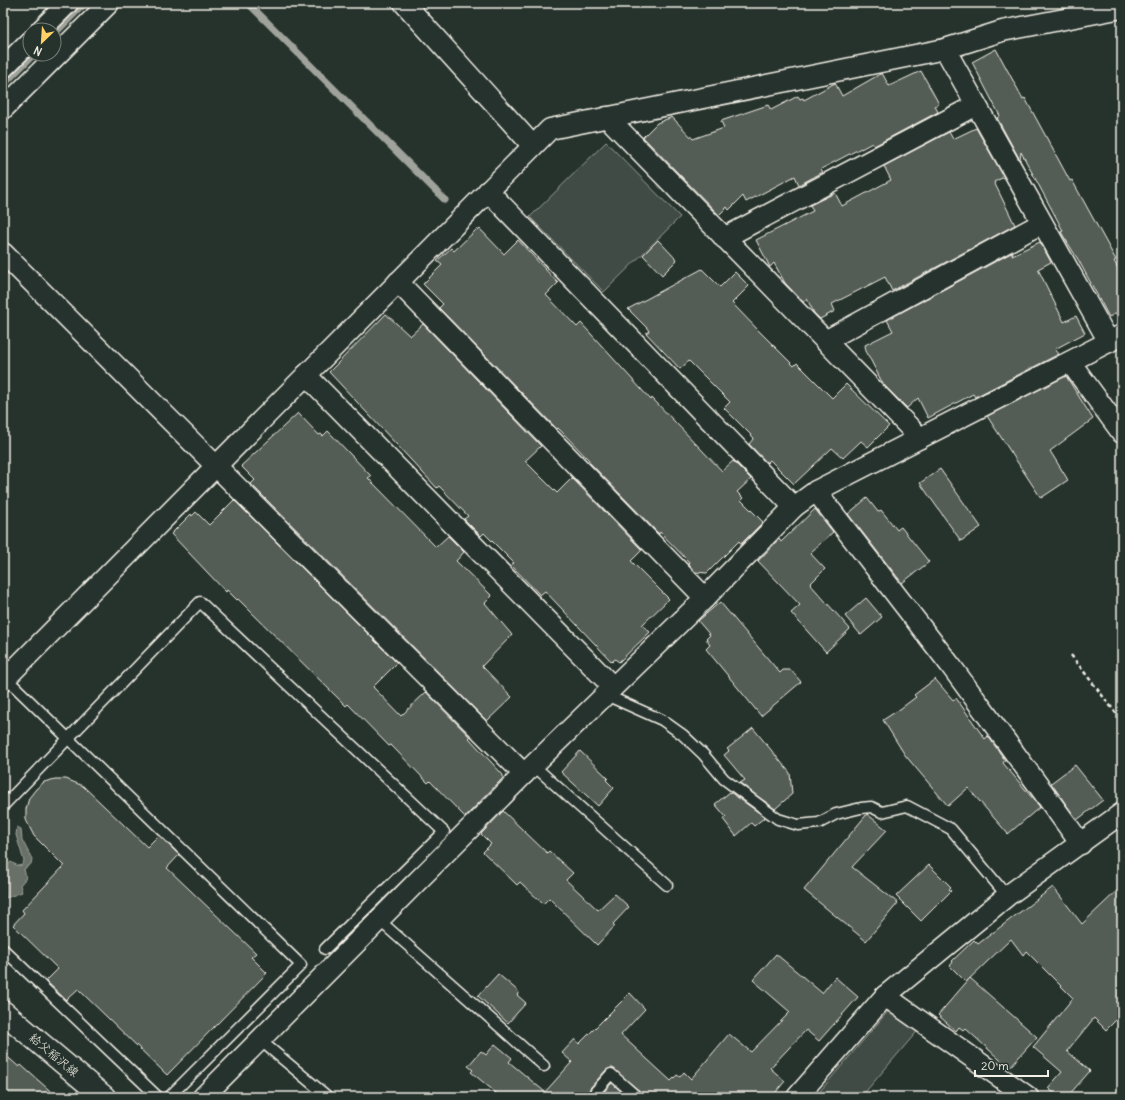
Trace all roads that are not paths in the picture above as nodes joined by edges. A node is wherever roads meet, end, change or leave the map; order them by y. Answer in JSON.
{"nodes":[{"id":1,"x":68,"y":3,"type":"edge"},
{"id":2,"x":109,"y":3,"type":"edge"},
{"id":3,"x":404,"y":3,"type":"edge"},
{"id":4,"x":1122,"y":8,"type":"edge"},
{"id":5,"x":49,"y":22,"type":"edge"},
{"id":6,"x":22,"y":49,"type":"edge"},
{"id":7,"x":945,"y":49,"type":"junction"},
{"id":8,"x":3,"y":68,"type":"edge"},
{"id":9,"x":976,"y":105,"type":"junction"},
{"id":10,"x":3,"y":109,"type":"edge"},
{"id":11,"x":607,"y":118,"type":"junction"},
{"id":12,"x":533,"y":146,"type":"junction"},
{"id":13,"x":488,"y":191,"type":"junction"},
{"id":14,"x":1042,"y":222,"type":"junction"},
{"id":15,"x":724,"y":238,"type":"junction"},
{"id":16,"x":3,"y":253,"type":"edge"},
{"id":17,"x":398,"y":282,"type":"junction"},
{"id":18,"x":1115,"y":339,"type":"edge"},
{"id":19,"x":825,"y":341,"type":"junction"},
{"id":20,"x":1070,"y":362,"type":"junction"},
{"id":21,"x":306,"y":375,"type":"junction"},
{"id":22,"x":1122,"y":434,"type":"edge"},
{"id":23,"x":920,"y":438,"type":"junction"},
{"id":24,"x":216,"y":465,"type":"junction"},
{"id":25,"x":816,"y":491,"type":"junction"},
{"id":26,"x":794,"y":507,"type":"junction"},
{"id":27,"x":706,"y":598,"type":"junction"},
{"id":28,"x":5,"y":679,"type":"edge"},
{"id":29,"x":609,"y":691,"type":"junction"},
{"id":30,"x":68,"y":738,"type":"junction"},
{"id":31,"x":529,"y":769,"type":"junction"},
{"id":32,"x":3,"y":806,"type":"edge"},
{"id":33,"x":1122,"y":813,"type":"edge"},
{"id":34,"x":1081,"y":844,"type":"junction"},
{"id":35,"x":667,"y":885,"type":"dead end"},
{"id":36,"x":1007,"y":896,"type":"junction"},
{"id":37,"x":380,"y":920,"type":"junction"},
{"id":38,"x":3,"y":949,"type":"edge"},
{"id":39,"x":325,"y":949,"type":"dead end"},
{"id":40,"x":885,"y":996,"type":"junction"},
{"id":41,"x":3,"y":1012,"type":"edge"},
{"id":42,"x":260,"y":1040,"type":"junction"},
{"id":43,"x":544,"y":1066,"type":"dead end"},
{"id":44,"x":595,"y":1092,"type":"dead end"},
{"id":45,"x":104,"y":1097,"type":"edge"},
{"id":46,"x":158,"y":1097,"type":"edge"},
{"id":47,"x":169,"y":1097,"type":"edge"},
{"id":48,"x":203,"y":1097,"type":"edge"},
{"id":49,"x":328,"y":1097,"type":"edge"},
{"id":50,"x":637,"y":1097,"type":"edge"},
{"id":51,"x":797,"y":1097,"type":"edge"},
{"id":52,"x":1028,"y":1097,"type":"edge"}],
"edges":[{"from":1,"to":5,"type":"street"},
{"from":2,"to":10,"type":"street"},
{"from":3,"to":12,"type":"street"},
{"from":4,"to":7,"type":"street"},
{"from":6,"to":8,"type":"street"},
{"from":7,"to":9,"type":"street"},
{"from":7,"to":11,"type":"street"},
{"from":9,"to":14,"type":"street"},
{"from":9,"to":15,"type":"street"},
{"from":11,"to":12,"type":"street"},
{"from":11,"to":15,"type":"street"},
{"from":12,"to":13,"type":"street"},
{"from":13,"to":17,"type":"street"},
{"from":13,"to":26,"type":"street"},
{"from":14,"to":18,"type":"street"},
{"from":14,"to":19,"type":"street"},
{"from":15,"to":19,"type":"street"},
{"from":16,"to":24,"type":"street"},
{"from":17,"to":21,"type":"street"},
{"from":17,"to":27,"type":"street"},
{"from":18,"to":20,"type":"street"},
{"from":19,"to":23,"type":"street"},
{"from":20,"to":22,"type":"street"},
{"from":20,"to":23,"type":"street"},
{"from":21,"to":24,"type":"street"},
{"from":21,"to":29,"type":"street"},
{"from":23,"to":25,"type":"street"},
{"from":24,"to":28,"type":"street"},
{"from":24,"to":31,"type":"street"},
{"from":25,"to":26,"type":"street"},
{"from":25,"to":34,"type":"street"},
{"from":26,"to":27,"type":"street"},
{"from":27,"to":29,"type":"street"},
{"from":28,"to":30,"type":"lane"},
{"from":29,"to":31,"type":"street"},
{"from":29,"to":36,"type":"lane"},
{"from":30,"to":32,"type":"lane"},
{"from":30,"to":39,"type":"lane"},
{"from":30,"to":47,"type":"lane"},
{"from":31,"to":35,"type":"lane"},
{"from":31,"to":37,"type":"street"},
{"from":33,"to":34,"type":"street"},
{"from":34,"to":36,"type":"street"},
{"from":36,"to":40,"type":"street"},
{"from":37,"to":42,"type":"street"},
{"from":37,"to":43,"type":"lane"},
{"from":38,"to":46,"type":"lane"},
{"from":40,"to":51,"type":"street"},
{"from":40,"to":52,"type":"street"},
{"from":41,"to":45,"type":"main road","name":"給父稲沢線"},
{"from":42,"to":48,"type":"street"},
{"from":42,"to":49,"type":"lane"},
{"from":44,"to":50,"type":"lane"}]}
